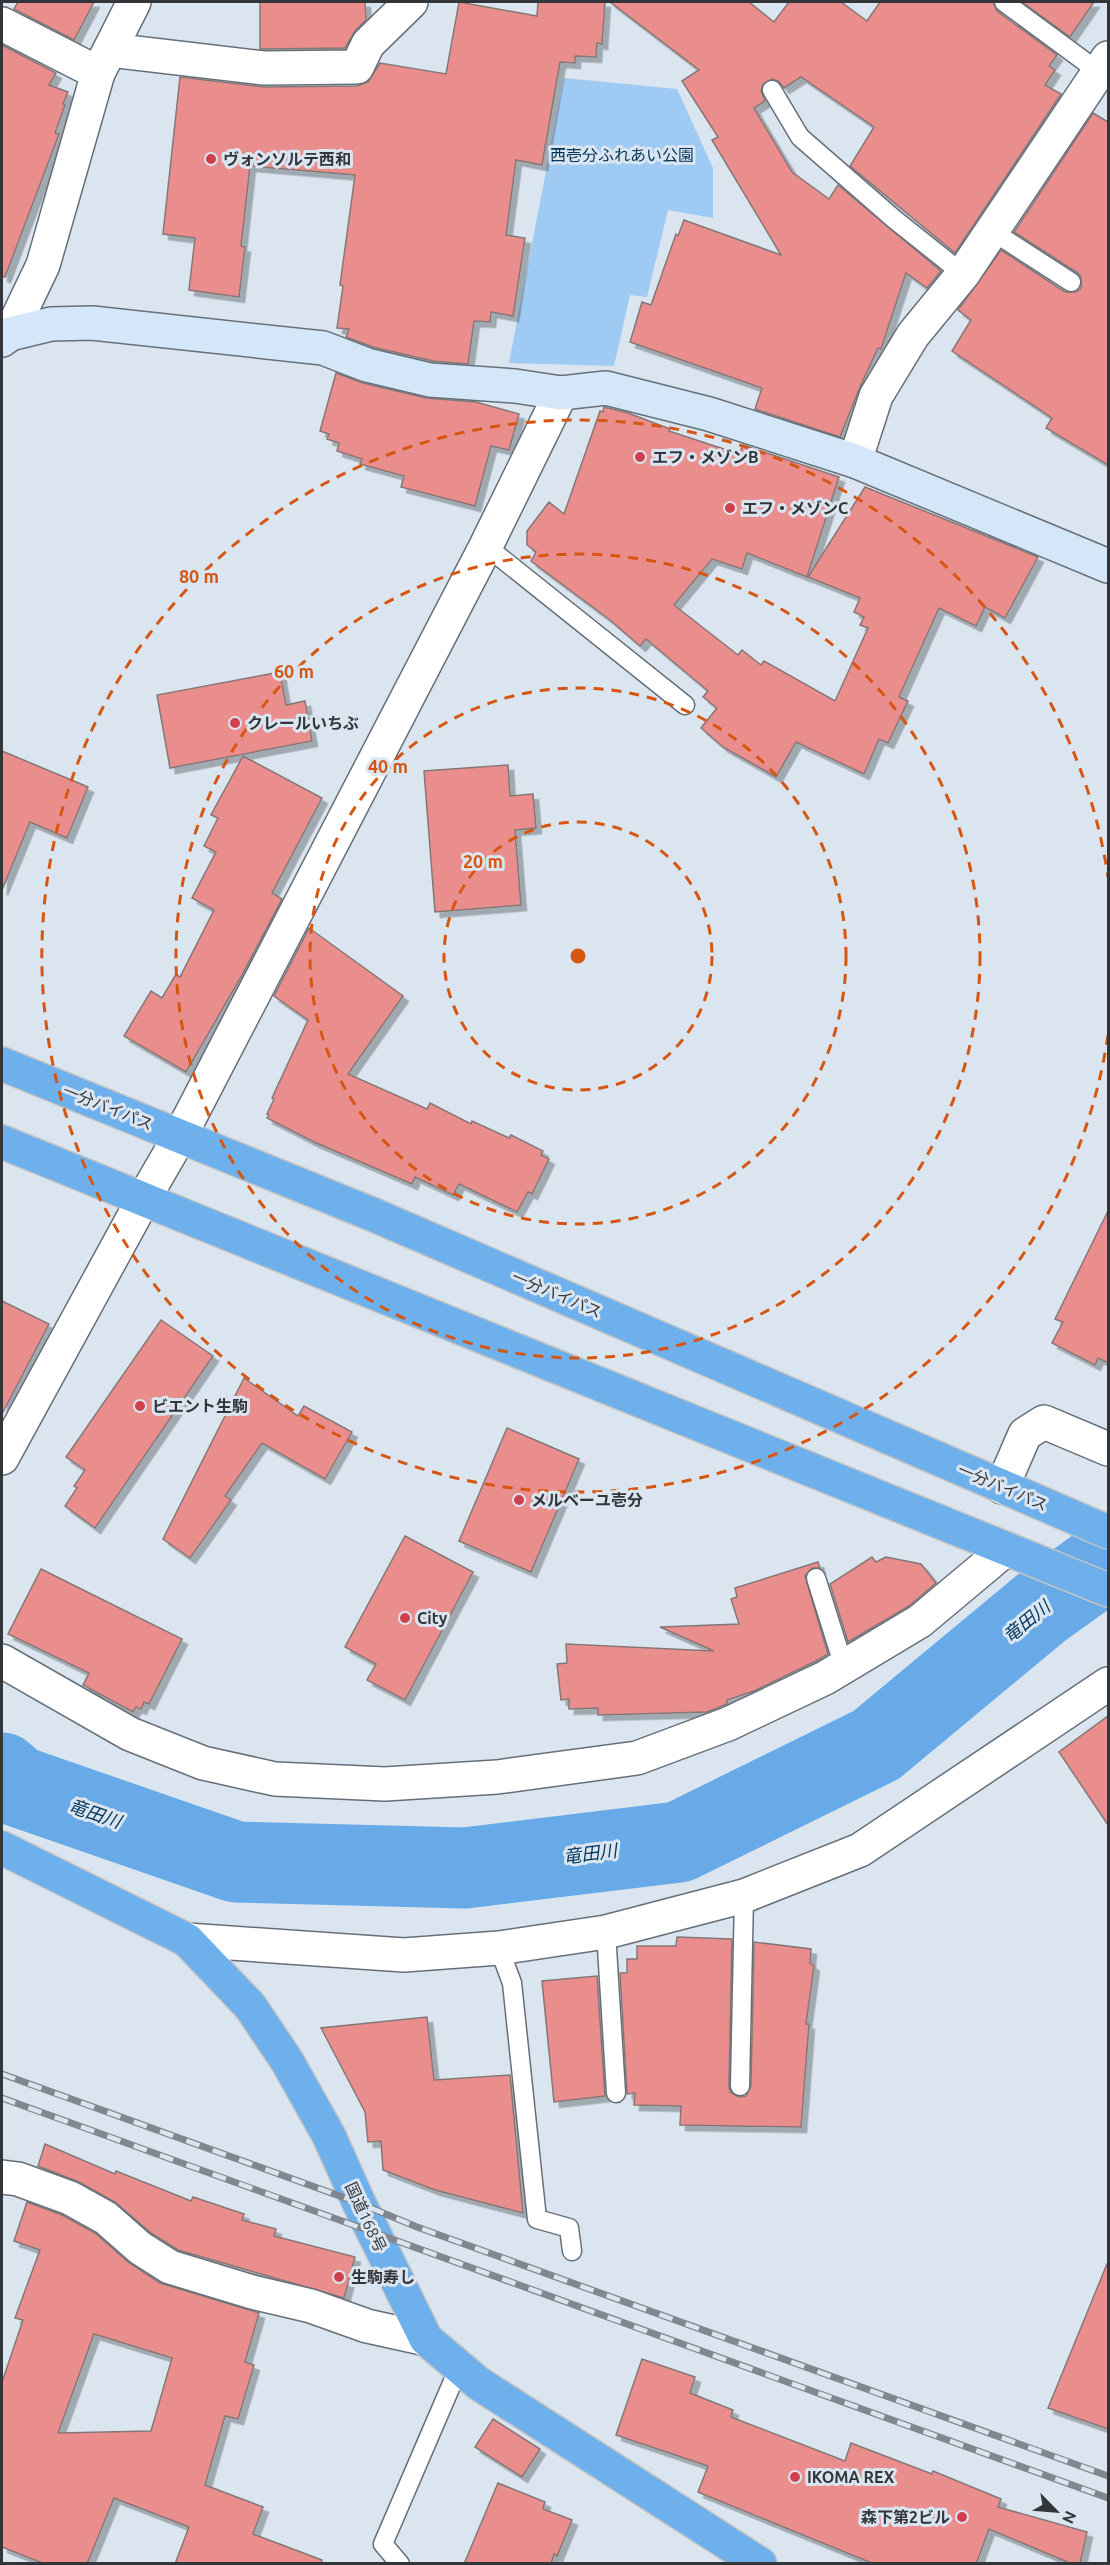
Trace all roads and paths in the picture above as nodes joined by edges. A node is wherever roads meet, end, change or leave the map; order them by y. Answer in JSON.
{"nodes":[{"id":1,"x":134,"y":2,"type":"edge"},
{"id":2,"x":411,"y":2,"type":"edge"},
{"id":3,"x":1004,"y":2,"type":"edge"},
{"id":4,"x":2,"y":24,"type":"edge"},
{"id":5,"x":104,"y":61,"type":"junction"},
{"id":6,"x":1104,"y":65,"type":"edge"},
{"id":7,"x":772,"y":90,"type":"dead end"},
{"id":8,"x":992,"y":231,"type":"junction"},
{"id":9,"x":963,"y":274,"type":"junction"},
{"id":10,"x":1071,"y":282,"type":"dead end"},
{"id":11,"x":6,"y":337,"type":"edge"},
{"id":12,"x":561,"y":393,"type":"junction"},
{"id":13,"x":855,"y":461,"type":"junction"},
{"id":14,"x":486,"y":546,"type":"junction"},
{"id":15,"x":1108,"y":566,"type":"edge"},
{"id":16,"x":685,"y":705,"type":"dead end"},
{"id":17,"x":2,"y":1064,"type":"edge"},
{"id":18,"x":180,"y":1136,"type":"junction"},
{"id":19,"x":2,"y":1142,"type":"edge"},
{"id":20,"x":143,"y":1200,"type":"junction"},
{"id":21,"x":1108,"y":1449,"type":"edge"},
{"id":22,"x":2,"y":1458,"type":"edge"},
{"id":23,"x":1002,"y":1487,"type":"junction"},
{"id":24,"x":1095,"y":1525,"type":"edge"},
{"id":25,"x":1006,"y":1549,"type":"junction"},
{"id":26,"x":816,"y":1578,"type":"dead end"},
{"id":27,"x":1108,"y":1590,"type":"edge"},
{"id":28,"x":2,"y":1660,"type":"edge"},
{"id":29,"x":844,"y":1667,"type":"junction"},
{"id":30,"x":1108,"y":1683,"type":"edge"},
{"id":31,"x":2,"y":1848,"type":"edge"},
{"id":32,"x":744,"y":1896,"type":"junction"},
{"id":33,"x":606,"y":1932,"type":"junction"},
{"id":34,"x":187,"y":1941,"type":"junction"},
{"id":35,"x":499,"y":1948,"type":"junction"},
{"id":36,"x":740,"y":2086,"type":"dead end"},
{"id":37,"x":616,"y":2092,"type":"dead end"},
{"id":38,"x":2,"y":2177,"type":"edge"},
{"id":39,"x":572,"y":2251,"type":"dead end"},
{"id":40,"x":426,"y":2339,"type":"junction"},
{"id":41,"x":460,"y":2365,"type":"junction"},
{"id":42,"x":400,"y":2564,"type":"edge"},
{"id":43,"x":760,"y":2564,"type":"edge"}],
"edges":[{"from":1,"to":5,"type":"street"},
{"from":2,"to":5,"type":"street"},
{"from":3,"to":6,"type":"lane"},
{"from":4,"to":5,"type":"street"},
{"from":5,"to":11,"type":"street"},
{"from":6,"to":8,"type":"street"},
{"from":7,"to":9,"type":"lane"},
{"from":8,"to":9,"type":"street"},
{"from":8,"to":10,"type":"lane"},
{"from":9,"to":13,"type":"street"},
{"from":11,"to":12,"type":"street"},
{"from":12,"to":13,"type":"street"},
{"from":12,"to":14,"type":"street"},
{"from":13,"to":15,"type":"street"},
{"from":14,"to":16,"type":"lane"},
{"from":14,"to":18,"type":"street"},
{"from":17,"to":18,"type":"highway","name":"一分バイパス"},
{"from":18,"to":20,"type":"street"},
{"from":18,"to":23,"type":"highway","name":"一分バイパス"},
{"from":19,"to":20,"type":"highway"},
{"from":20,"to":22,"type":"street"},
{"from":20,"to":25,"type":"highway"},
{"from":21,"to":23,"type":"street"},
{"from":23,"to":24,"type":"highway","name":"一分バイパス"},
{"from":25,"to":27,"type":"highway"},
{"from":25,"to":29,"type":"street"},
{"from":26,"to":29,"type":"lane"},
{"from":28,"to":29,"type":"street"},
{"from":30,"to":32,"type":"street"},
{"from":31,"to":34,"type":"highway","name":"国道168号"},
{"from":32,"to":33,"type":"street"},
{"from":32,"to":36,"type":"lane"},
{"from":33,"to":35,"type":"street"},
{"from":33,"to":37,"type":"lane"},
{"from":34,"to":35,"type":"street"},
{"from":34,"to":40,"type":"highway","name":"国道168号"},
{"from":35,"to":39,"type":"lane"},
{"from":38,"to":40,"type":"street"},
{"from":40,"to":41,"type":"highway","name":"国道168号"},
{"from":41,"to":42,"type":"lane"},
{"from":41,"to":43,"type":"highway","name":"国道168号"}]}
